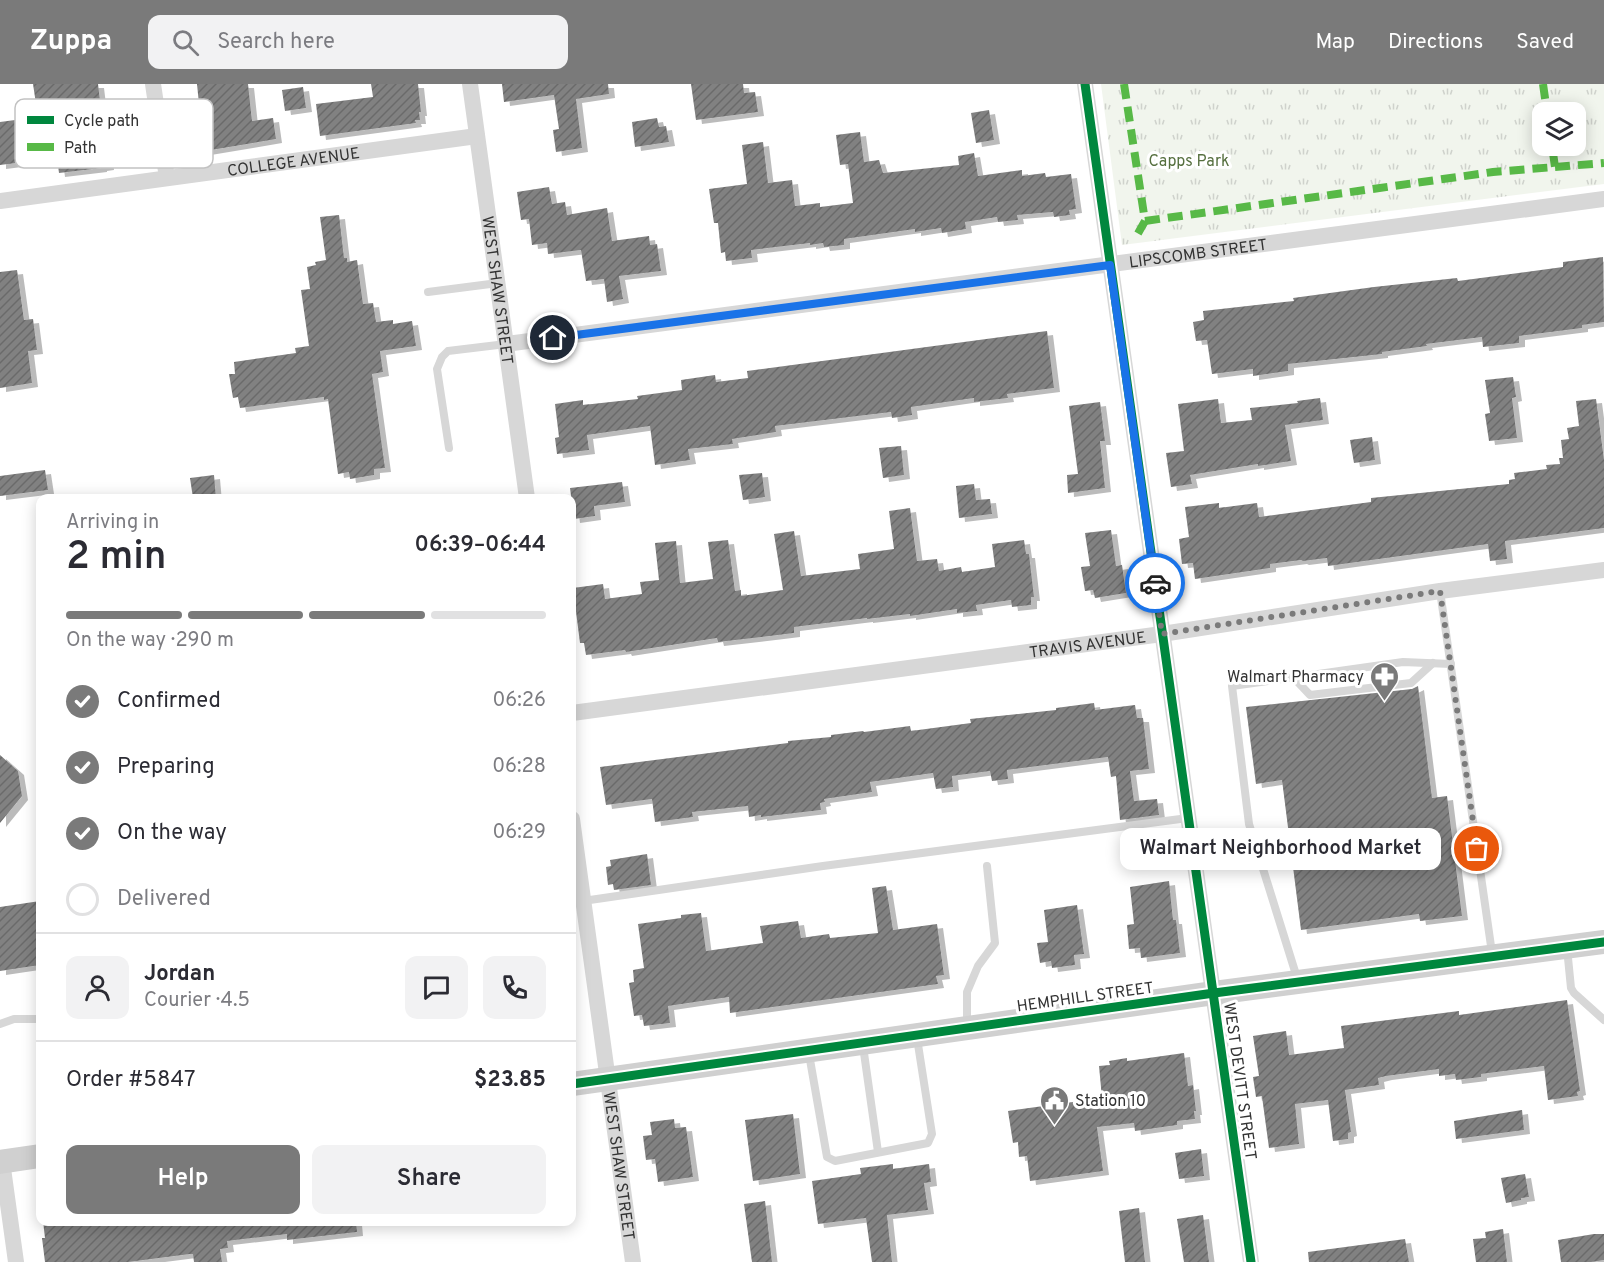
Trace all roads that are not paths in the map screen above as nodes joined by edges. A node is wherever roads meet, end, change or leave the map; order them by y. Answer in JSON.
{"nodes":[{"id":1,"x":153,"y":84,"type":"edge"},
{"id":2,"x":470,"y":84,"type":"edge"},
{"id":3,"x":1085,"y":84,"type":"edge"},
{"id":4,"x":155,"y":99,"type":"edge"},
{"id":5,"x":477,"y":136,"type":"junction"},
{"id":6,"x":166,"y":168,"type":"edge"},
{"id":7,"x":167,"y":178,"type":"junction"},
{"id":8,"x":1604,"y":199,"type":"edge"},
{"id":9,"x":0,"y":201,"type":"edge"},
{"id":10,"x":1110,"y":265,"type":"junction"},
{"id":11,"x":498,"y":283,"type":"junction"},
{"id":12,"x":428,"y":292,"type":"dead end"},
{"id":13,"x":506,"y":344,"type":"junction"},
{"id":14,"x":449,"y":448,"type":"dead end"},
{"id":15,"x":526,"y":494,"type":"edge"},
{"id":16,"x":1604,"y":570,"type":"edge"},
{"id":17,"x":1440,"y":591,"type":"junction"},
{"id":18,"x":1162,"y":634,"type":"junction"},
{"id":19,"x":1433,"y":663,"type":"junction"},
{"id":20,"x":1451,"y":664,"type":"junction"},
{"id":21,"x":1293,"y":677,"type":"junction"},
{"id":22,"x":576,"y":712,"type":"edge"},
{"id":23,"x":1188,"y":818,"type":"junction"},
{"id":24,"x":576,"y":849,"type":"edge"},
{"id":25,"x":987,"y":866,"type":"dead end"},
{"id":26,"x":583,"y":901,"type":"junction"},
{"id":27,"x":1604,"y":942,"type":"edge"},
{"id":28,"x":1567,"y":947,"type":"junction"},
{"id":29,"x":1492,"y":957,"type":"junction"},
{"id":30,"x":1298,"y":982,"type":"junction"},
{"id":31,"x":1214,"y":993,"type":"junction"},
{"id":32,"x":36,"y":1019,"type":"edge"},
{"id":33,"x":1604,"y":1020,"type":"edge"},
{"id":34,"x":0,"y":1024,"type":"edge"},
{"id":35,"x":968,"y":1028,"type":"junction"},
{"id":36,"x":917,"y":1035,"type":"junction"},
{"id":37,"x":863,"y":1043,"type":"junction"},
{"id":38,"x":808,"y":1050,"type":"junction"},
{"id":39,"x":608,"y":1079,"type":"junction"},
{"id":40,"x":576,"y":1083,"type":"edge"},
{"id":41,"x":878,"y":1152,"type":"junction"},
{"id":42,"x":36,"y":1157,"type":"edge"},
{"id":43,"x":1,"y":1161,"type":"edge"},
{"id":44,"x":16,"y":1262,"type":"edge"},
{"id":45,"x":633,"y":1262,"type":"edge"},
{"id":46,"x":1251,"y":1262,"type":"edge"}],
"edges":[{"from":1,"to":4,"type":"street"},
{"from":2,"to":5,"type":"street","name":"WEST SHAW STREET"},
{"from":3,"to":10,"type":"street","name":"WEST DEVITT STREET"},
{"from":5,"to":7,"type":"street","name":"COLLEGE AVENUE"},
{"from":5,"to":11,"type":"street","name":"WEST SHAW STREET"},
{"from":6,"to":7,"type":"street"},
{"from":7,"to":9,"type":"street","name":"COLLEGE AVENUE"},
{"from":8,"to":10,"type":"street","name":"LIPSCOMB STREET"},
{"from":10,"to":13,"type":"street","name":"LIPSCOMB STREET"},
{"from":10,"to":18,"type":"street","name":"WEST DEVITT STREET"},
{"from":11,"to":12,"type":"lane"},
{"from":11,"to":13,"type":"street","name":"WEST SHAW STREET"},
{"from":13,"to":14,"type":"lane"},
{"from":13,"to":15,"type":"street","name":"WEST SHAW STREET"},
{"from":16,"to":17,"type":"street","name":"TRAVIS AVENUE"},
{"from":17,"to":18,"type":"street","name":"TRAVIS AVENUE"},
{"from":17,"to":20,"type":"lane"},
{"from":18,"to":22,"type":"street","name":"TRAVIS AVENUE"},
{"from":18,"to":23,"type":"street","name":"WEST DEVITT STREET"},
{"from":19,"to":20,"type":"lane"},
{"from":19,"to":21,"type":"lane"},
{"from":19,"to":21,"type":"lane"},
{"from":20,"to":29,"type":"lane"},
{"from":21,"to":30,"type":"lane"},
{"from":23,"to":26,"type":"lane"},
{"from":23,"to":31,"type":"street","name":"WEST DEVITT STREET"},
{"from":24,"to":26,"type":"street","name":"WEST SHAW STREET"},
{"from":25,"to":35,"type":"lane"},
{"from":26,"to":39,"type":"street","name":"WEST SHAW STREET"},
{"from":27,"to":28,"type":"main road","name":"HEMPHILL STREET"},
{"from":28,"to":29,"type":"main road","name":"HEMPHILL STREET"},
{"from":28,"to":33,"type":"lane"},
{"from":29,"to":30,"type":"main road","name":"HEMPHILL STREET"},
{"from":30,"to":31,"type":"main road","name":"HEMPHILL STREET"},
{"from":31,"to":35,"type":"main road","name":"HEMPHILL STREET"},
{"from":31,"to":46,"type":"street","name":"WEST DEVITT STREET"},
{"from":32,"to":34,"type":"lane"},
{"from":35,"to":36,"type":"main road","name":"HEMPHILL STREET"},
{"from":36,"to":37,"type":"main road","name":"HEMPHILL STREET"},
{"from":36,"to":41,"type":"lane"},
{"from":37,"to":38,"type":"main road","name":"HEMPHILL STREET"},
{"from":37,"to":41,"type":"lane"},
{"from":38,"to":39,"type":"main road","name":"HEMPHILL STREET"},
{"from":38,"to":41,"type":"lane"},
{"from":39,"to":40,"type":"main road","name":"HEMPHILL STREET"},
{"from":39,"to":45,"type":"street","name":"WEST SHAW STREET"},
{"from":42,"to":43,"type":"main road"},
{"from":43,"to":44,"type":"street"}]}
